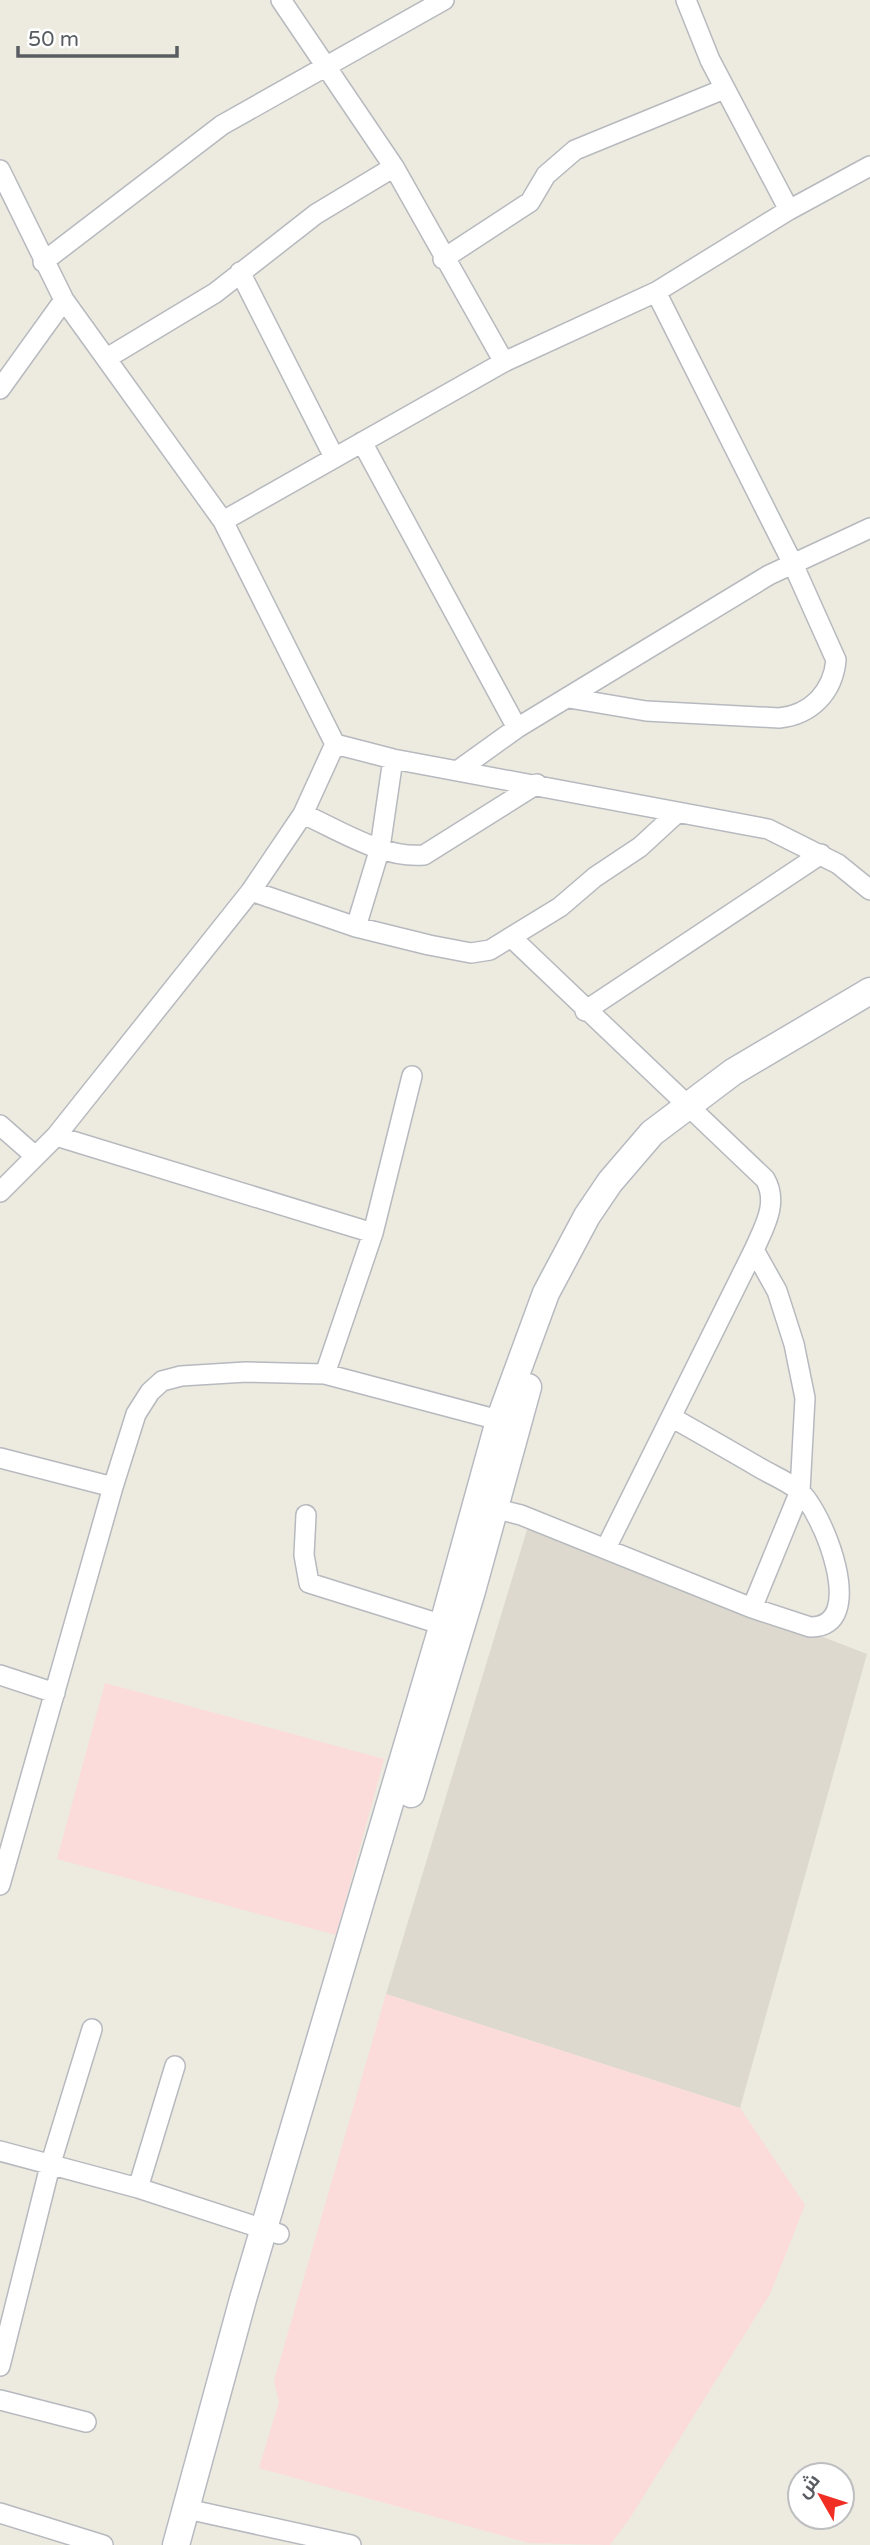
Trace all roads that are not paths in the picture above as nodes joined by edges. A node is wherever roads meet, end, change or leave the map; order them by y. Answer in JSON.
{"nodes":[{"id":1,"x":281,"y":0,"type":"edge"},
{"id":2,"x":444,"y":0,"type":"edge"},
{"id":3,"x":686,"y":0,"type":"edge"},
{"id":4,"x":326,"y":69,"type":"junction"},
{"id":5,"x":724,"y":89,"type":"junction"},
{"id":6,"x":870,"y":166,"type":"edge"},
{"id":7,"x":394,"y":167,"type":"junction"},
{"id":8,"x":0,"y":170,"type":"edge"},
{"id":9,"x":789,"y":210,"type":"junction"},
{"id":10,"x":443,"y":258,"type":"junction"},
{"id":11,"x":43,"y":262,"type":"junction"},
{"id":12,"x":240,"y":272,"type":"junction"},
{"id":13,"x":656,"y":292,"type":"junction"},
{"id":14,"x":64,"y":300,"type":"junction"},
{"id":15,"x":107,"y":358,"type":"junction"},
{"id":16,"x":504,"y":362,"type":"junction"},
{"id":17,"x":0,"y":389,"type":"edge"},
{"id":18,"x":362,"y":442,"type":"junction"},
{"id":19,"x":334,"y":457,"type":"junction"},
{"id":20,"x":223,"y":521,"type":"junction"},
{"id":21,"x":870,"y":528,"type":"edge"},
{"id":22,"x":793,"y":564,"type":"junction"},
{"id":23,"x":569,"y":698,"type":"junction"},
{"id":24,"x":517,"y":729,"type":"junction"},
{"id":25,"x":335,"y":744,"type":"junction"},
{"id":26,"x":393,"y":759,"type":"junction"},
{"id":27,"x":460,"y":769,"type":"junction"},
{"id":28,"x":537,"y":785,"type":"junction"},
{"id":29,"x":677,"y":813,"type":"junction"},
{"id":30,"x":303,"y":814,"type":"junction"},
{"id":31,"x":380,"y":848,"type":"junction"},
{"id":32,"x":821,"y":854,"type":"junction"},
{"id":33,"x":870,"y":890,"type":"edge"},
{"id":34,"x":251,"y":891,"type":"junction"},
{"id":35,"x":356,"y":928,"type":"junction"},
{"id":36,"x":513,"y":939,"type":"junction"},
{"id":37,"x":870,"y":991,"type":"edge"},
{"id":38,"x":585,"y":1011,"type":"junction"},
{"id":39,"x":412,"y":1076,"type":"dead end"},
{"id":40,"x":678,"y":1113,"type":"junction"},
{"id":41,"x":0,"y":1125,"type":"edge"},
{"id":42,"x":56,"y":1136,"type":"junction"},
{"id":43,"x":34,"y":1155,"type":"junction"},
{"id":44,"x":0,"y":1192,"type":"edge"},
{"id":45,"x":373,"y":1233,"type":"junction"},
{"id":46,"x":754,"y":1250,"type":"junction"},
{"id":47,"x":326,"y":1374,"type":"junction"},
{"id":48,"x":671,"y":1417,"type":"junction"},
{"id":49,"x":508,"y":1423,"type":"junction"},
{"id":50,"x":0,"y":1458,"type":"edge"},
{"id":51,"x":113,"y":1487,"type":"junction"},
{"id":52,"x":800,"y":1491,"type":"junction"},
{"id":53,"x":494,"y":1508,"type":"junction"},
{"id":54,"x":306,"y":1515,"type":"dead end"},
{"id":55,"x":606,"y":1548,"type":"junction"},
{"id":56,"x":752,"y":1608,"type":"junction"},
{"id":57,"x":452,"y":1627,"type":"junction"},
{"id":58,"x":0,"y":1675,"type":"edge"},
{"id":59,"x":55,"y":1693,"type":"junction"},
{"id":60,"x":9,"y":1818,"type":"edge"},
{"id":61,"x":0,"y":1885,"type":"edge"},
{"id":62,"x":92,"y":2029,"type":"dead end"},
{"id":63,"x":175,"y":2066,"type":"dead end"},
{"id":64,"x":0,"y":2151,"type":"edge"},
{"id":65,"x":50,"y":2166,"type":"junction"},
{"id":66,"x":138,"y":2188,"type":"junction"},
{"id":67,"x":271,"y":2232,"type":"junction"},
{"id":68,"x":0,"y":2366,"type":"edge"},
{"id":69,"x":0,"y":2400,"type":"edge"},
{"id":70,"x":86,"y":2422,"type":"dead end"},
{"id":71,"x":195,"y":2511,"type":"junction"},
{"id":72,"x":0,"y":2513,"type":"edge"},
{"id":73,"x":103,"y":2545,"type":"edge"},
{"id":74,"x":176,"y":2545,"type":"edge"},
{"id":75,"x":194,"y":2545,"type":"edge"},
{"id":76,"x":351,"y":2545,"type":"edge"}],
"edges":[{"from":1,"to":4,"type":"street"},
{"from":2,"to":4,"type":"street"},
{"from":3,"to":5,"type":"street"},
{"from":4,"to":7,"type":"street"},
{"from":4,"to":11,"type":"street"},
{"from":5,"to":9,"type":"street"},
{"from":5,"to":10,"type":"street"},
{"from":6,"to":9,"type":"street"},
{"from":7,"to":10,"type":"street"},
{"from":7,"to":12,"type":"street"},
{"from":8,"to":11,"type":"street"},
{"from":9,"to":13,"type":"street"},
{"from":10,"to":16,"type":"street"},
{"from":11,"to":14,"type":"street"},
{"from":12,"to":15,"type":"street"},
{"from":12,"to":19,"type":"street"},
{"from":13,"to":16,"type":"street"},
{"from":13,"to":22,"type":"street"},
{"from":14,"to":15,"type":"street"},
{"from":14,"to":17,"type":"street"},
{"from":15,"to":20,"type":"street"},
{"from":16,"to":18,"type":"street"},
{"from":18,"to":19,"type":"street"},
{"from":18,"to":24,"type":"street"},
{"from":19,"to":20,"type":"street"},
{"from":20,"to":25,"type":"street"},
{"from":21,"to":22,"type":"street"},
{"from":22,"to":23,"type":"street"},
{"from":22,"to":23,"type":"street"},
{"from":23,"to":24,"type":"street"},
{"from":24,"to":27,"type":"street"},
{"from":25,"to":26,"type":"street"},
{"from":25,"to":30,"type":"street"},
{"from":26,"to":27,"type":"street"},
{"from":26,"to":31,"type":"street"},
{"from":27,"to":28,"type":"street"},
{"from":28,"to":29,"type":"street"},
{"from":28,"to":31,"type":"street"},
{"from":29,"to":32,"type":"street"},
{"from":29,"to":36,"type":"street"},
{"from":30,"to":31,"type":"street"},
{"from":30,"to":34,"type":"street"},
{"from":31,"to":35,"type":"street"},
{"from":32,"to":33,"type":"street"},
{"from":32,"to":38,"type":"street"},
{"from":34,"to":35,"type":"street"},
{"from":34,"to":42,"type":"street"},
{"from":35,"to":36,"type":"street"},
{"from":36,"to":38,"type":"street"},
{"from":37,"to":40,"type":"main road"},
{"from":38,"to":40,"type":"street"},
{"from":39,"to":45,"type":"street"},
{"from":40,"to":46,"type":"street"},
{"from":40,"to":49,"type":"main road"},
{"from":41,"to":43,"type":"street"},
{"from":42,"to":43,"type":"street"},
{"from":42,"to":45,"type":"street"},
{"from":43,"to":44,"type":"street"},
{"from":45,"to":47,"type":"street"},
{"from":46,"to":48,"type":"street"},
{"from":46,"to":52,"type":"street"},
{"from":47,"to":49,"type":"street"},
{"from":47,"to":51,"type":"street"},
{"from":48,"to":52,"type":"street"},
{"from":48,"to":55,"type":"street"},
{"from":49,"to":53,"type":"main road"},
{"from":49,"to":57,"type":"main road"},
{"from":50,"to":51,"type":"street"},
{"from":51,"to":59,"type":"street"},
{"from":52,"to":56,"type":"street"},
{"from":52,"to":56,"type":"street"},
{"from":53,"to":55,"type":"street"},
{"from":53,"to":57,"type":"main road"},
{"from":54,"to":57,"type":"street"},
{"from":55,"to":56,"type":"street"},
{"from":57,"to":67,"type":"main road"},
{"from":58,"to":59,"type":"street"},
{"from":59,"to":60,"type":"street"},
{"from":60,"to":61,"type":"street"},
{"from":62,"to":65,"type":"street"},
{"from":63,"to":66,"type":"street"},
{"from":64,"to":65,"type":"street"},
{"from":65,"to":66,"type":"street"},
{"from":65,"to":68,"type":"street"},
{"from":66,"to":67,"type":"street"},
{"from":67,"to":71,"type":"main road"},
{"from":69,"to":70,"type":"street"},
{"from":71,"to":74,"type":"main road"},
{"from":71,"to":75,"type":"main road"},
{"from":71,"to":76,"type":"street"},
{"from":72,"to":73,"type":"street"}]}
